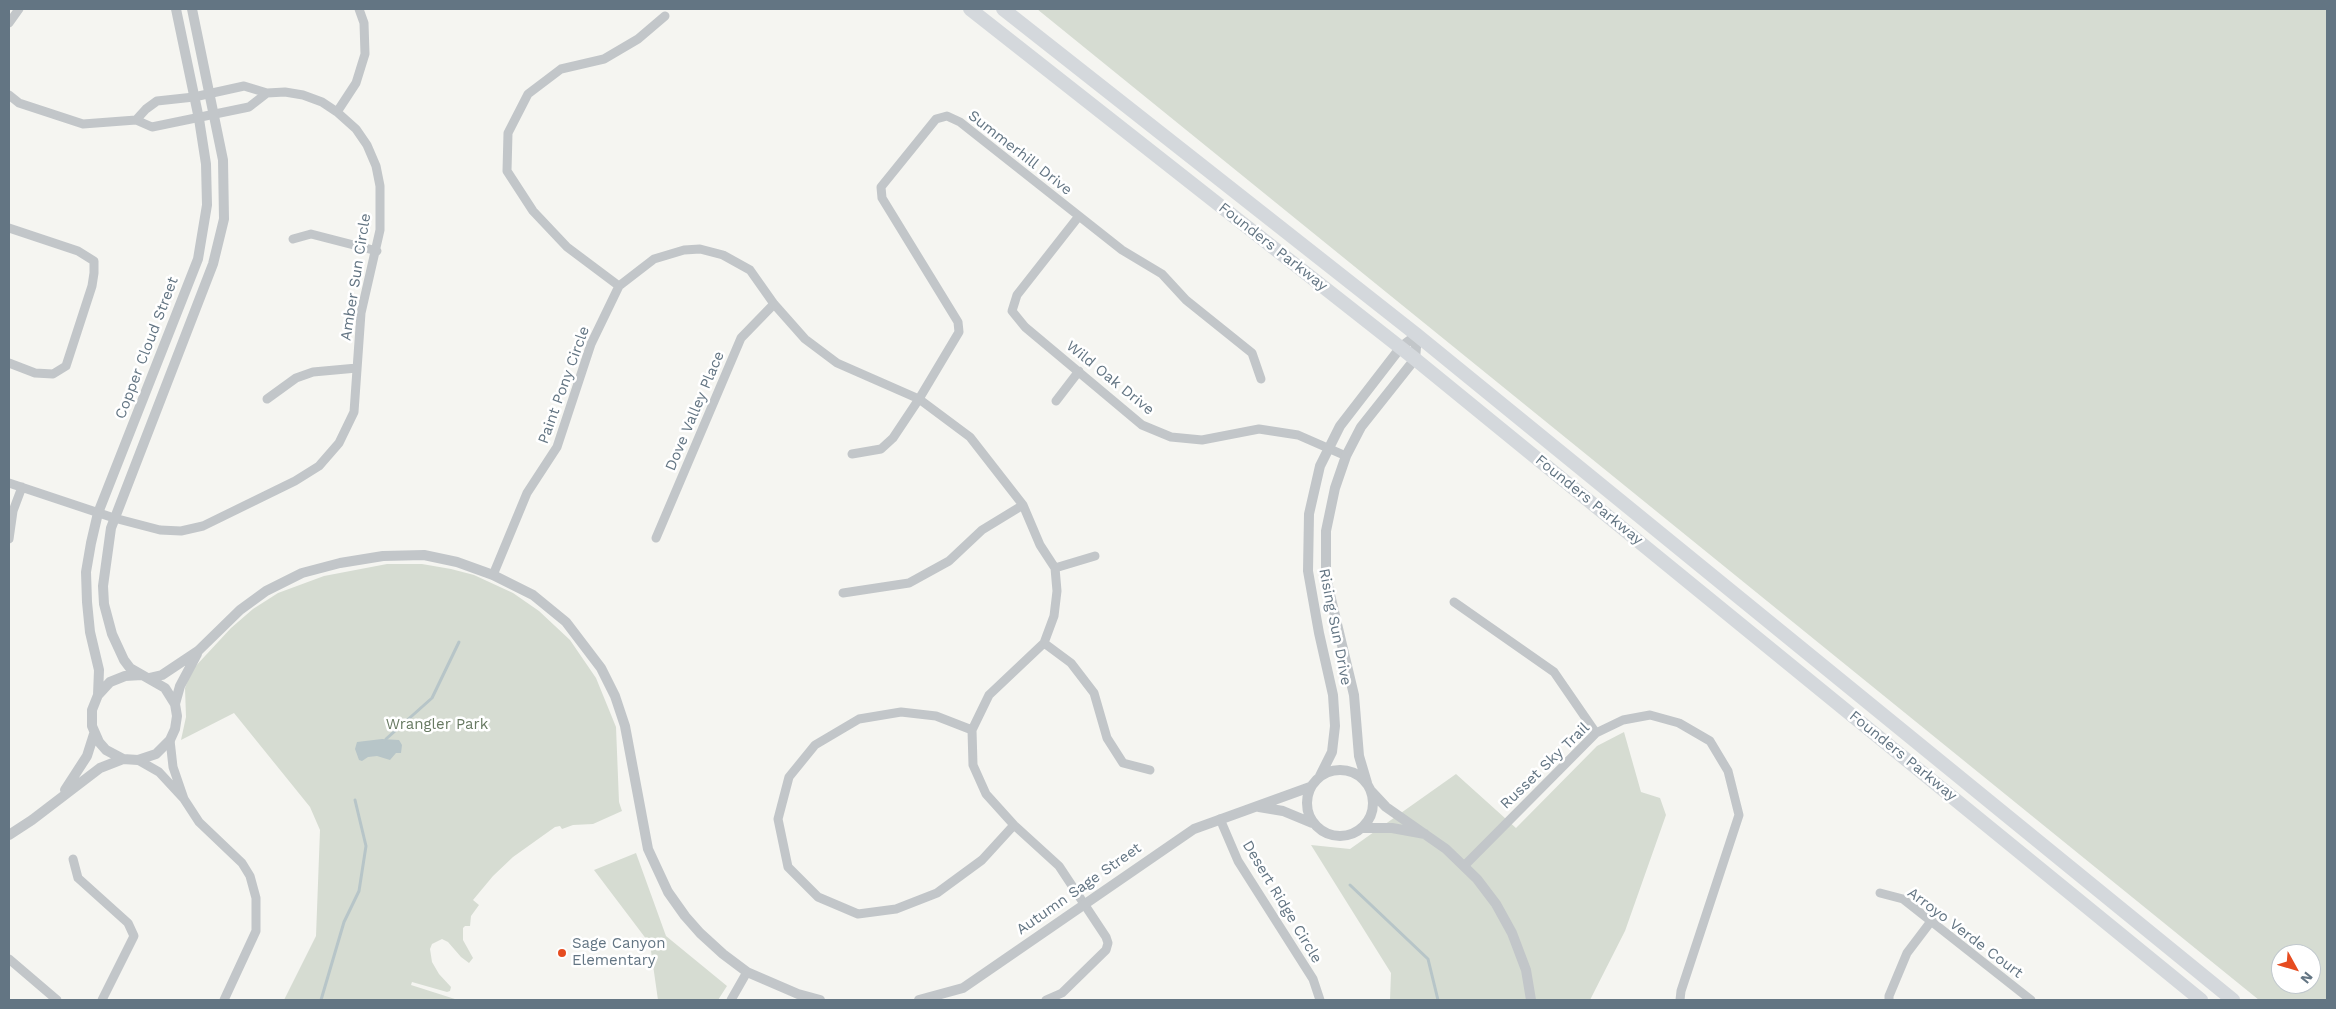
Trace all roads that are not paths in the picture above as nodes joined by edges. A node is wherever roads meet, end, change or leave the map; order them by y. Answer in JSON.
{"nodes":[{"id":1,"x":19,"y":9,"type":"edge"},
{"id":2,"x":176,"y":9,"type":"edge"},
{"id":3,"x":192,"y":9,"type":"edge"},
{"id":4,"x":359,"y":9,"type":"edge"},
{"id":5,"x":970,"y":9,"type":"edge"},
{"id":6,"x":1003,"y":9,"type":"edge"},
{"id":7,"x":665,"y":16,"type":"dead end"},
{"id":8,"x":9,"y":23,"type":"edge"},
{"id":9,"x":267,"y":93,"type":"junction"},
{"id":10,"x":209,"y":94,"type":"junction"},
{"id":11,"x":9,"y":95,"type":"edge"},
{"id":12,"x":194,"y":97,"type":"junction"},
{"id":13,"x":338,"y":112,"type":"junction"},
{"id":14,"x":214,"y":116,"type":"junction"},
{"id":15,"x":199,"y":119,"type":"junction"},
{"id":16,"x":136,"y":120,"type":"junction"},
{"id":17,"x":1079,"y":216,"type":"junction"},
{"id":18,"x":9,"y":228,"type":"edge"},
{"id":19,"x":293,"y":239,"type":"dead end"},
{"id":20,"x":376,"y":251,"type":"junction"},
{"id":21,"x":619,"y":286,"type":"junction"},
{"id":22,"x":774,"y":304,"type":"junction"},
{"id":23,"x":1417,"y":335,"type":"junction"},
{"id":24,"x":1401,"y":347,"type":"junction"},
{"id":25,"x":1416,"y":358,"type":"junction"},
{"id":26,"x":9,"y":364,"type":"edge"},
{"id":27,"x":357,"y":368,"type":"junction"},
{"id":28,"x":1079,"y":371,"type":"junction"},
{"id":29,"x":1261,"y":379,"type":"dead end"},
{"id":30,"x":919,"y":399,"type":"junction"},
{"id":31,"x":267,"y":400,"type":"dead end"},
{"id":32,"x":1056,"y":401,"type":"dead end"},
{"id":33,"x":1329,"y":447,"type":"junction"},
{"id":34,"x":852,"y":454,"type":"dead end"},
{"id":35,"x":1346,"y":456,"type":"junction"},
{"id":36,"x":9,"y":483,"type":"edge"},
{"id":37,"x":22,"y":487,"type":"junction"},
{"id":38,"x":1023,"y":505,"type":"junction"},
{"id":39,"x":98,"y":513,"type":"junction"},
{"id":40,"x":114,"y":518,"type":"junction"},
{"id":41,"x":656,"y":538,"type":"dead end"},
{"id":42,"x":9,"y":539,"type":"edge"},
{"id":43,"x":1095,"y":556,"type":"dead end"},
{"id":44,"x":1055,"y":568,"type":"junction"},
{"id":45,"x":493,"y":575,"type":"junction"},
{"id":46,"x":843,"y":593,"type":"dead end"},
{"id":47,"x":1454,"y":602,"type":"dead end"},
{"id":48,"x":1044,"y":643,"type":"junction"},
{"id":49,"x":198,"y":651,"type":"junction"},
{"id":50,"x":146,"y":676,"type":"junction"},
{"id":51,"x":98,"y":694,"type":"junction"},
{"id":52,"x":175,"y":704,"type":"junction"},
{"id":53,"x":972,"y":730,"type":"junction"},
{"id":54,"x":1596,"y":733,"type":"junction"},
{"id":55,"x":94,"y":734,"type":"junction"},
{"id":56,"x":170,"y":740,"type":"junction"},
{"id":57,"x":123,"y":759,"type":"junction"},
{"id":58,"x":138,"y":760,"type":"junction"},
{"id":59,"x":1150,"y":770,"type":"dead end"},
{"id":60,"x":1320,"y":776,"type":"junction"},
{"id":61,"x":1310,"y":787,"type":"junction"},
{"id":62,"x":1369,"y":787,"type":"junction"},
{"id":63,"x":62,"y":797,"type":"junction"},
{"id":64,"x":184,"y":799,"type":"junction"},
{"id":65,"x":1258,"y":806,"type":"junction"},
{"id":66,"x":1220,"y":819,"type":"junction"},
{"id":67,"x":1312,"y":823,"type":"junction"},
{"id":68,"x":1014,"y":825,"type":"junction"},
{"id":69,"x":1362,"y":828,"type":"junction"},
{"id":70,"x":1426,"y":834,"type":"junction"},
{"id":71,"x":9,"y":835,"type":"edge"},
{"id":72,"x":73,"y":859,"type":"dead end"},
{"id":73,"x":1464,"y":865,"type":"junction"},
{"id":74,"x":1880,"y":893,"type":"dead end"},
{"id":75,"x":1084,"y":905,"type":"junction"},
{"id":76,"x":1932,"y":920,"type":"junction"},
{"id":77,"x":9,"y":959,"type":"edge"},
{"id":78,"x":747,"y":972,"type":"junction"},
{"id":79,"x":57,"y":1000,"type":"edge"},
{"id":80,"x":102,"y":1000,"type":"edge"},
{"id":81,"x":224,"y":1000,"type":"edge"},
{"id":82,"x":731,"y":1000,"type":"edge"},
{"id":83,"x":820,"y":1000,"type":"edge"},
{"id":84,"x":919,"y":1000,"type":"edge"},
{"id":85,"x":1046,"y":1000,"type":"edge"},
{"id":86,"x":1320,"y":1000,"type":"edge"},
{"id":87,"x":1532,"y":1000,"type":"edge"},
{"id":88,"x":1680,"y":1000,"type":"edge"},
{"id":89,"x":1889,"y":1000,"type":"edge"},
{"id":90,"x":2031,"y":1000,"type":"edge"},
{"id":91,"x":2201,"y":1000,"type":"edge"},
{"id":92,"x":2233,"y":1000,"type":"edge"}],
"edges":[{"from":1,"to":8,"type":"street"},
{"from":2,"to":12,"type":"street","name":"Copper Cloud Street"},
{"from":3,"to":10,"type":"street","name":"Copper Cloud Street"},
{"from":4,"to":13,"type":"street"},
{"from":5,"to":24,"type":"highway","name":"Founders Parkway"},
{"from":6,"to":23,"type":"highway","name":"Founders Parkway"},
{"from":7,"to":21,"type":"street"},
{"from":9,"to":10,"type":"street","name":"Amber Sun Circle"},
{"from":9,"to":13,"type":"street","name":"Amber Sun Circle"},
{"from":9,"to":14,"type":"street"},
{"from":10,"to":12,"type":"street","name":"Amber Sun Circle"},
{"from":10,"to":14,"type":"street","name":"Copper Cloud Street"},
{"from":11,"to":16,"type":"street"},
{"from":12,"to":15,"type":"street","name":"Copper Cloud Street"},
{"from":12,"to":16,"type":"street","name":"Amber Sun Circle"},
{"from":13,"to":20,"type":"street","name":"Amber Sun Circle"},
{"from":14,"to":15,"type":"street"},
{"from":14,"to":40,"type":"street","name":"Copper Cloud Street"},
{"from":15,"to":16,"type":"street"},
{"from":15,"to":39,"type":"street","name":"Copper Cloud Street"},
{"from":17,"to":28,"type":"street","name":"Wild Oak Drive"},
{"from":17,"to":29,"type":"street","name":"Summerhill Drive"},
{"from":17,"to":30,"type":"street","name":"Summerhill Drive"},
{"from":18,"to":26,"type":"street"},
{"from":19,"to":20,"type":"street"},
{"from":20,"to":27,"type":"street","name":"Amber Sun Circle"},
{"from":21,"to":22,"type":"street","name":"Paint Pony Circle"},
{"from":21,"to":45,"type":"street","name":"Paint Pony Circle"},
{"from":22,"to":30,"type":"street","name":"Paint Pony Circle"},
{"from":22,"to":41,"type":"street","name":"Dove Valley Place"},
{"from":23,"to":24,"type":"street","name":"Rising Sun Drive"},
{"from":23,"to":25,"type":"street"},
{"from":23,"to":92,"type":"highway","name":"Founders Parkway"},
{"from":24,"to":25,"type":"highway","name":"Founders Parkway"},
{"from":24,"to":33,"type":"street","name":"Rising Sun Drive"},
{"from":25,"to":35,"type":"street","name":"Rising Sun Drive"},
{"from":25,"to":91,"type":"highway","name":"Founders Parkway"},
{"from":27,"to":31,"type":"street"},
{"from":27,"to":40,"type":"street","name":"Amber Sun Circle"},
{"from":28,"to":32,"type":"street"},
{"from":28,"to":33,"type":"street","name":"Wild Oak Drive"},
{"from":30,"to":34,"type":"street"},
{"from":30,"to":38,"type":"street","name":"Paint Pony Circle"},
{"from":33,"to":35,"type":"street","name":"Wild Oak Drive"},
{"from":33,"to":60,"type":"street","name":"Rising Sun Drive"},
{"from":35,"to":62,"type":"street","name":"Rising Sun Drive"},
{"from":36,"to":37,"type":"street","name":"Amber Sun Circle"},
{"from":37,"to":39,"type":"street","name":"Amber Sun Circle"},
{"from":37,"to":42,"type":"street"},
{"from":38,"to":44,"type":"street","name":"Paint Pony Circle"},
{"from":38,"to":46,"type":"street"},
{"from":39,"to":40,"type":"street","name":"Amber Sun Circle"},
{"from":39,"to":51,"type":"street","name":"Copper Cloud Street"},
{"from":40,"to":50,"type":"street","name":"Copper Cloud Street"},
{"from":43,"to":44,"type":"street"},
{"from":44,"to":48,"type":"street","name":"Paint Pony Circle"},
{"from":45,"to":49,"type":"street"},
{"from":45,"to":78,"type":"street"},
{"from":47,"to":54,"type":"street"},
{"from":48,"to":53,"type":"street","name":"Paint Pony Circle"},
{"from":48,"to":59,"type":"street"},
{"from":49,"to":50,"type":"street"},
{"from":49,"to":52,"type":"street"},
{"from":50,"to":51,"type":"street"},
{"from":50,"to":52,"type":"street"},
{"from":51,"to":55,"type":"street"},
{"from":52,"to":56,"type":"street"},
{"from":53,"to":68,"type":"street","name":"Paint Pony Circle"},
{"from":53,"to":68,"type":"street"},
{"from":54,"to":73,"type":"street","name":"Russet Sky Trail"},
{"from":54,"to":88,"type":"street","name":"Russet Sky Trail"},
{"from":55,"to":57,"type":"street"},
{"from":55,"to":63,"type":"street"},
{"from":56,"to":58,"type":"street"},
{"from":56,"to":64,"type":"street"},
{"from":57,"to":58,"type":"street"},
{"from":57,"to":63,"type":"street"},
{"from":58,"to":64,"type":"street"},
{"from":60,"to":61,"type":"street"},
{"from":60,"to":62,"type":"street"},
{"from":61,"to":65,"type":"street","name":"Autumn Sage Street"},
{"from":61,"to":67,"type":"street"},
{"from":62,"to":69,"type":"street"},
{"from":62,"to":70,"type":"street"},
{"from":63,"to":71,"type":"street"},
{"from":64,"to":81,"type":"street"},
{"from":65,"to":66,"type":"street","name":"Autumn Sage Street"},
{"from":65,"to":67,"type":"street"},
{"from":66,"to":75,"type":"street","name":"Autumn Sage Street"},
{"from":66,"to":86,"type":"street","name":"Desert Ridge Circle"},
{"from":67,"to":69,"type":"street"},
{"from":68,"to":75,"type":"street","name":"Paint Pony Circle"},
{"from":69,"to":70,"type":"street"},
{"from":70,"to":73,"type":"street"},
{"from":72,"to":80,"type":"street"},
{"from":73,"to":87,"type":"street"},
{"from":74,"to":76,"type":"street","name":"Arroyo Verde Court"},
{"from":75,"to":84,"type":"street","name":"Autumn Sage Street"},
{"from":75,"to":85,"type":"street","name":"Paint Pony Circle"},
{"from":76,"to":89,"type":"street"},
{"from":76,"to":90,"type":"street","name":"Arroyo Verde Court"},
{"from":77,"to":79,"type":"street"},
{"from":78,"to":82,"type":"street"},
{"from":78,"to":83,"type":"street"}]}
